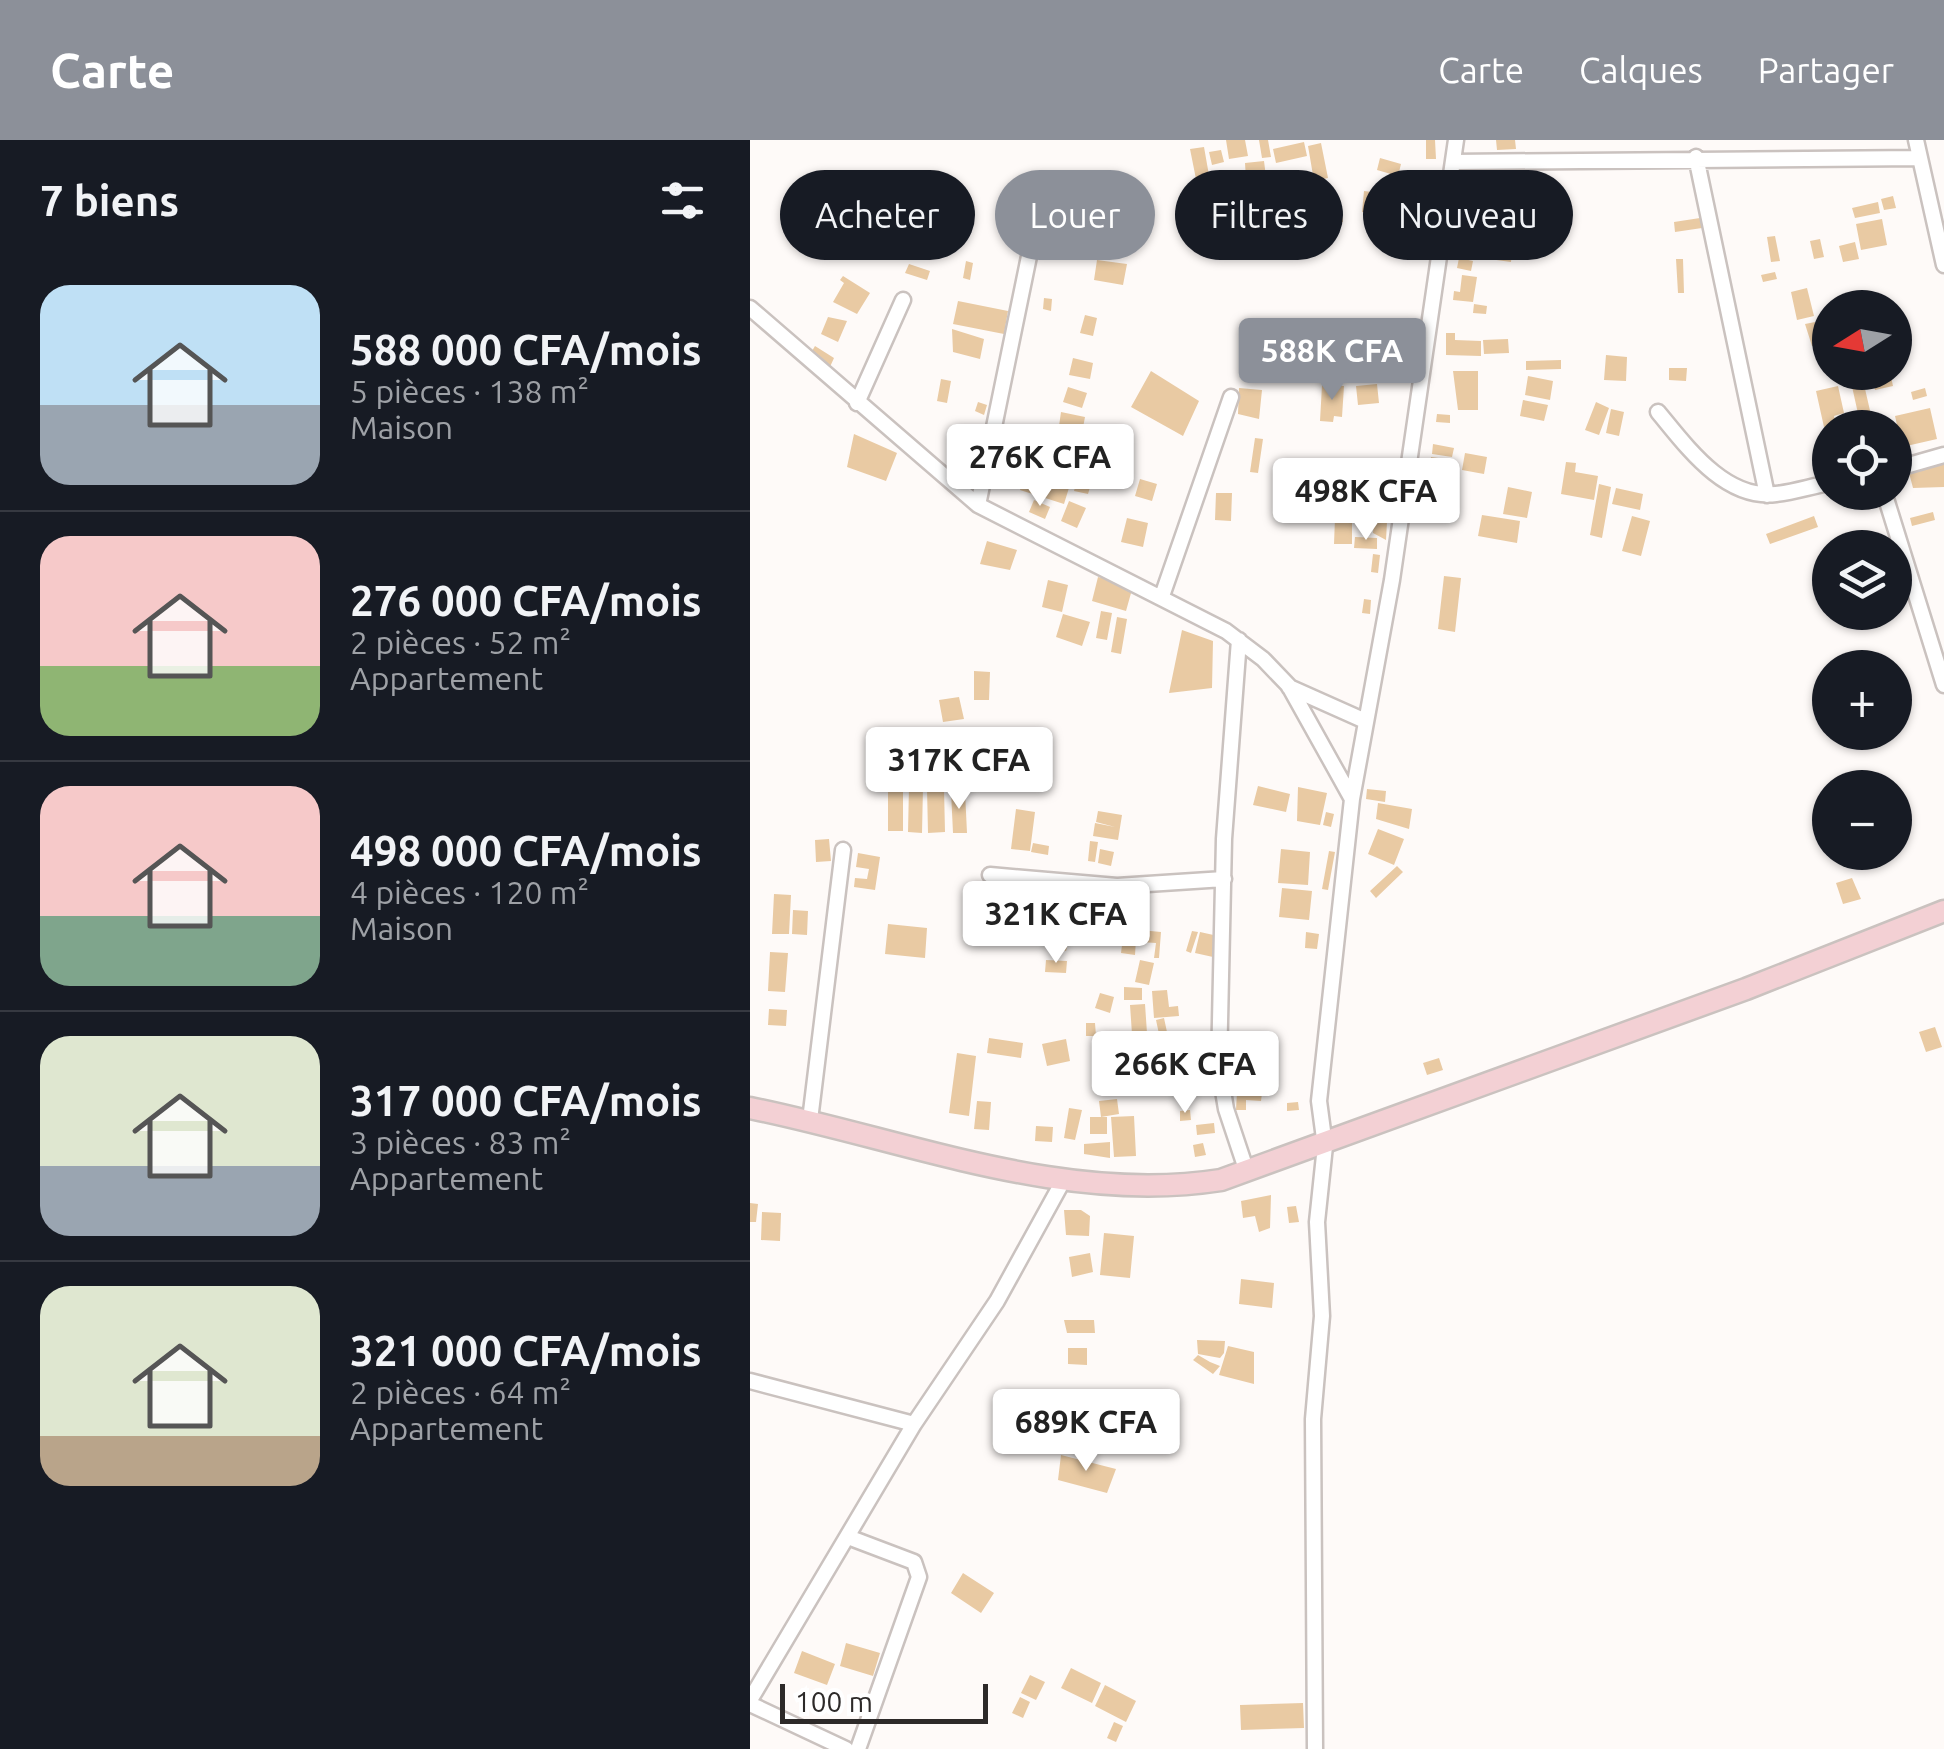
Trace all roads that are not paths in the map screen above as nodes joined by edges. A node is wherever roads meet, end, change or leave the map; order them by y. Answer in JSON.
{"nodes":[{"id":1,"x":1456,"y":140,"type":"edge"},
{"id":2,"x":1916,"y":140,"type":"edge"},
{"id":3,"x":1696,"y":157,"type":"junction"},
{"id":4,"x":1920,"y":158,"type":"junction"},
{"id":5,"x":1454,"y":162,"type":"junction"},
{"id":6,"x":1028,"y":260,"type":"edge"},
{"id":7,"x":1944,"y":266,"type":"edge"},
{"id":8,"x":903,"y":300,"type":"dead end"},
{"id":9,"x":750,"y":308,"type":"edge"},
{"id":10,"x":1231,"y":397,"type":"dead end"},
{"id":11,"x":857,"y":404,"type":"junction"},
{"id":12,"x":1658,"y":412,"type":"dead end"},
{"id":13,"x":1944,"y":455,"type":"edge"},
{"id":14,"x":1912,"y":464,"type":"edge"},
{"id":15,"x":1812,"y":486,"type":"edge"},
{"id":16,"x":1767,"y":494,"type":"junction"},
{"id":17,"x":978,"y":505,"type":"junction"},
{"id":18,"x":1890,"y":510,"type":"edge"},
{"id":19,"x":1162,"y":596,"type":"junction"},
{"id":20,"x":1239,"y":640,"type":"junction"},
{"id":21,"x":1289,"y":686,"type":"junction"},
{"id":22,"x":1944,"y":686,"type":"edge"},
{"id":23,"x":1363,"y":720,"type":"junction"},
{"id":24,"x":1352,"y":799,"type":"junction"},
{"id":25,"x":843,"y":850,"type":"dead end"},
{"id":26,"x":990,"y":875,"type":"dead end"},
{"id":27,"x":1224,"y":879,"type":"junction"},
{"id":28,"x":1944,"y":911,"type":"edge"},
{"id":29,"x":750,"y":1108,"type":"edge"},
{"id":30,"x":810,"y":1120,"type":"junction"},
{"id":31,"x":1324,"y":1146,"type":"junction"},
{"id":32,"x":1247,"y":1172,"type":"junction"},
{"id":33,"x":1064,"y":1181,"type":"junction"},
{"id":34,"x":750,"y":1381,"type":"edge"},
{"id":35,"x":914,"y":1424,"type":"junction"},
{"id":36,"x":848,"y":1537,"type":"junction"},
{"id":37,"x":750,"y":1702,"type":"edge"},
{"id":38,"x":846,"y":1749,"type":"edge"},
{"id":39,"x":858,"y":1749,"type":"edge"},
{"id":40,"x":1316,"y":1749,"type":"edge"}],
"edges":[{"from":1,"to":5,"type":"street"},
{"from":2,"to":4,"type":"street"},
{"from":3,"to":4,"type":"street"},
{"from":3,"to":5,"type":"street"},
{"from":3,"to":16,"type":"street"},
{"from":4,"to":7,"type":"street"},
{"from":5,"to":23,"type":"street"},
{"from":6,"to":17,"type":"street"},
{"from":8,"to":11,"type":"street"},
{"from":9,"to":11,"type":"street"},
{"from":10,"to":19,"type":"street"},
{"from":11,"to":17,"type":"street"},
{"from":12,"to":16,"type":"street"},
{"from":13,"to":14,"type":"street"},
{"from":15,"to":16,"type":"street"},
{"from":17,"to":19,"type":"street"},
{"from":18,"to":22,"type":"street"},
{"from":19,"to":20,"type":"street"},
{"from":20,"to":21,"type":"street"},
{"from":20,"to":27,"type":"street"},
{"from":21,"to":23,"type":"street"},
{"from":21,"to":24,"type":"street"},
{"from":23,"to":24,"type":"street"},
{"from":24,"to":31,"type":"street"},
{"from":25,"to":30,"type":"street"},
{"from":26,"to":27,"type":"street"},
{"from":27,"to":32,"type":"street"},
{"from":28,"to":31,"type":"main road"},
{"from":29,"to":30,"type":"main road"},
{"from":30,"to":33,"type":"main road"},
{"from":31,"to":32,"type":"main road"},
{"from":31,"to":40,"type":"street"},
{"from":32,"to":33,"type":"main road"},
{"from":33,"to":35,"type":"street"},
{"from":34,"to":35,"type":"street"},
{"from":35,"to":36,"type":"street"},
{"from":36,"to":37,"type":"street"},
{"from":36,"to":39,"type":"street"},
{"from":37,"to":38,"type":"street"}]}
